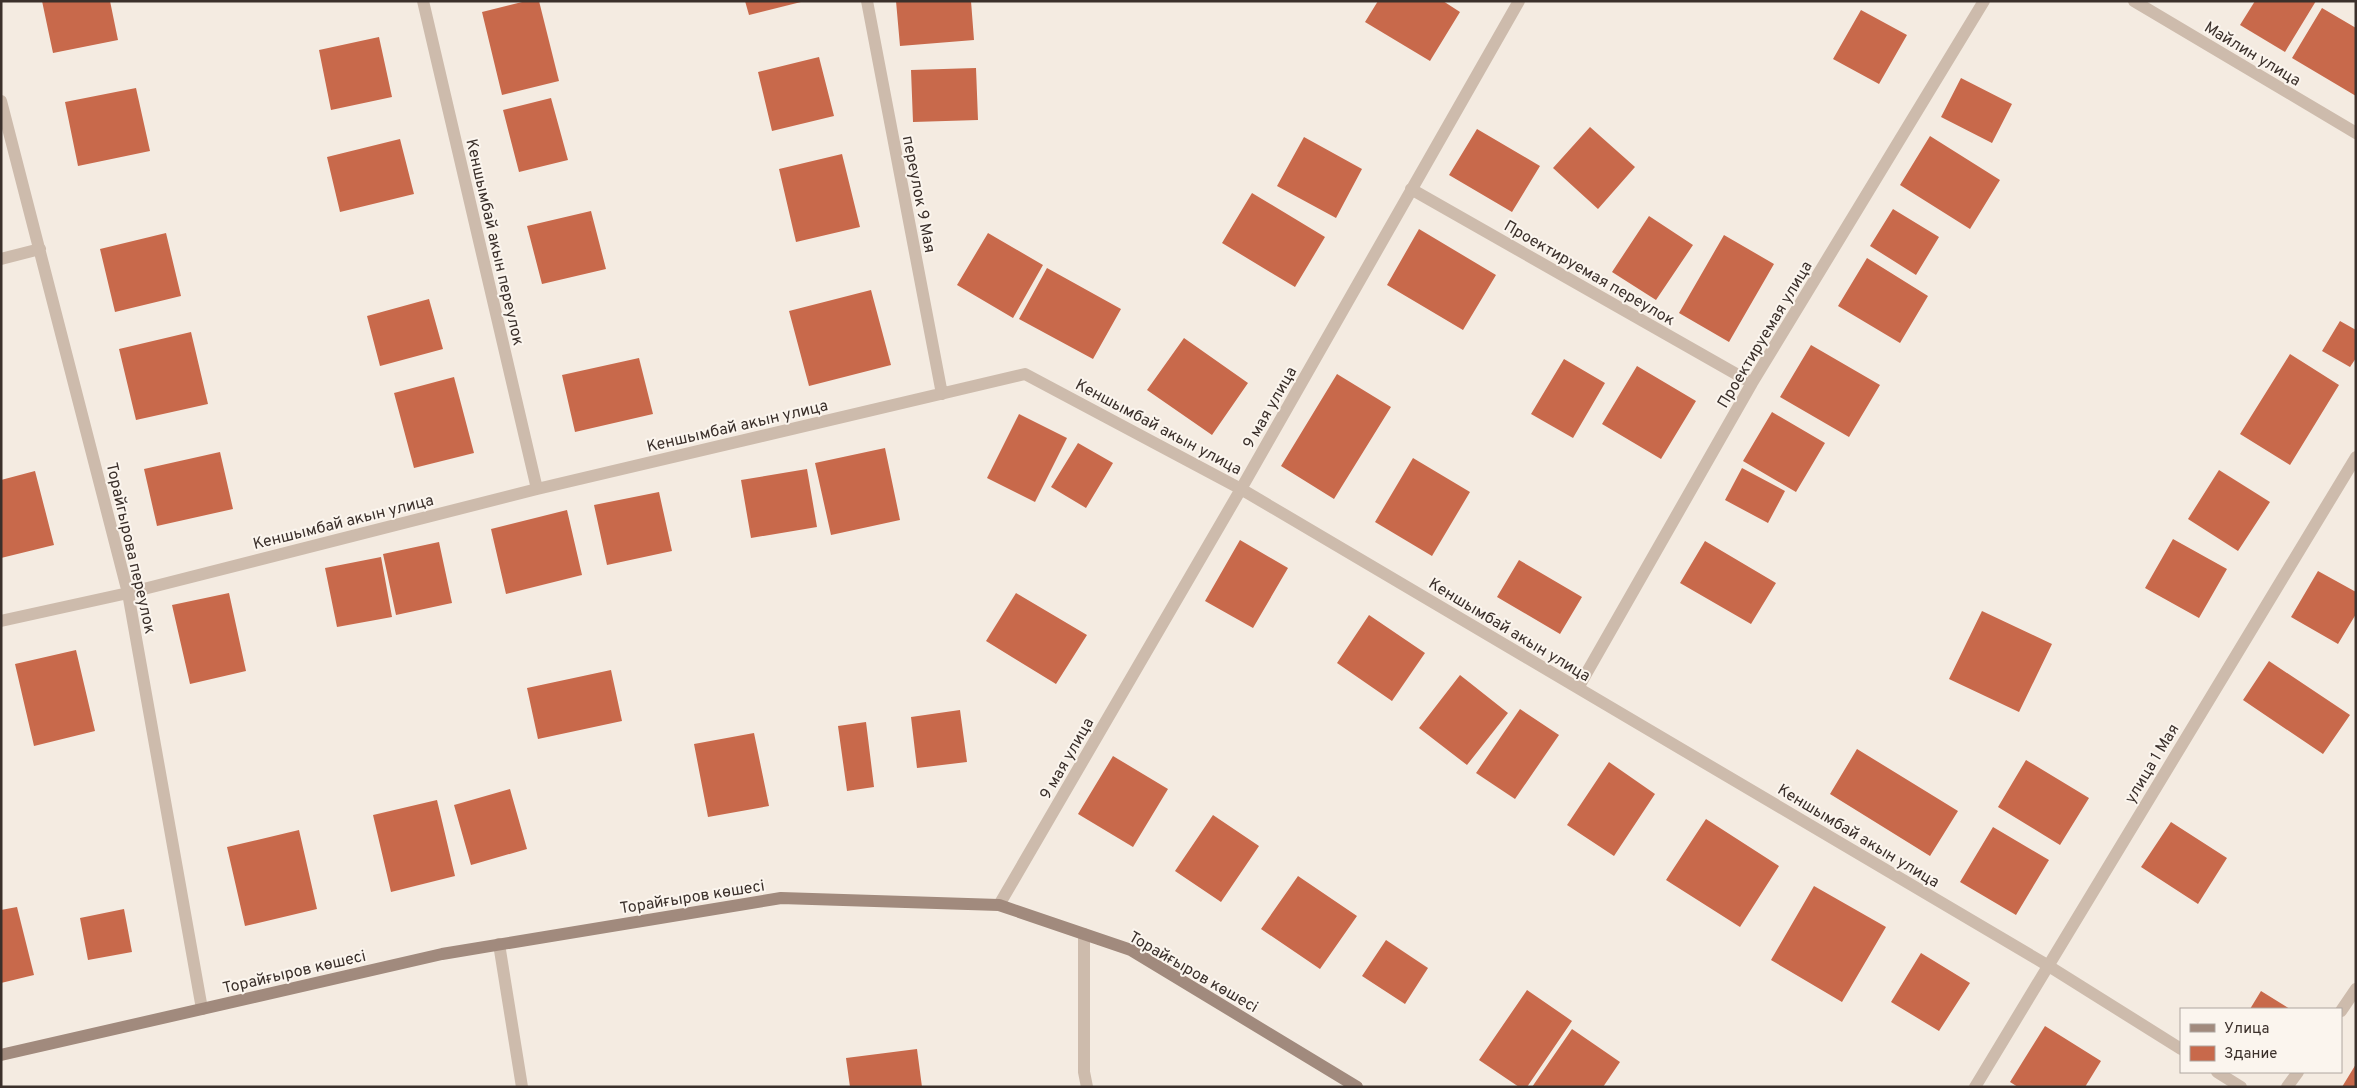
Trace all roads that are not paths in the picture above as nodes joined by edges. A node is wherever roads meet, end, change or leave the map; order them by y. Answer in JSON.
{"nodes":[{"id":1,"x":423,"y":1,"type":"edge"},
{"id":2,"x":867,"y":1,"type":"edge"},
{"id":3,"x":1519,"y":1,"type":"edge"},
{"id":4,"x":1984,"y":1,"type":"edge"},
{"id":5,"x":2134,"y":1,"type":"edge"},
{"id":6,"x":1,"y":101,"type":"edge"},
{"id":7,"x":2356,"y":133,"type":"edge"},
{"id":8,"x":1411,"y":189,"type":"junction"},
{"id":9,"x":40,"y":250,"type":"junction"},
{"id":10,"x":1,"y":259,"type":"edge"},
{"id":11,"x":1752,"y":383,"type":"junction"},
{"id":12,"x":942,"y":394,"type":"junction"},
{"id":13,"x":2356,"y":457,"type":"edge"},
{"id":14,"x":536,"y":489,"type":"junction"},
{"id":15,"x":1241,"y":489,"type":"junction"},
{"id":16,"x":128,"y":593,"type":"junction"},
{"id":17,"x":1,"y":621,"type":"edge"},
{"id":18,"x":1578,"y":688,"type":"junction"},
{"id":19,"x":999,"y":905,"type":"junction"},
{"id":20,"x":1084,"y":934,"type":"junction"},
{"id":21,"x":499,"y":944,"type":"junction"},
{"id":22,"x":2047,"y":965,"type":"junction"},
{"id":23,"x":2356,"y":989,"type":"edge"},
{"id":24,"x":202,"y":1009,"type":"junction"},
{"id":25,"x":2342,"y":1010,"type":"edge"},
{"id":26,"x":2180,"y":1048,"type":"edge"},
{"id":27,"x":1,"y":1055,"type":"edge"},
{"id":28,"x":2220,"y":1073,"type":"edge"},
{"id":29,"x":2297,"y":1073,"type":"edge"},
{"id":30,"x":522,"y":1087,"type":"edge"},
{"id":31,"x":1087,"y":1087,"type":"edge"},
{"id":32,"x":1357,"y":1087,"type":"edge"},
{"id":33,"x":1976,"y":1087,"type":"edge"},
{"id":34,"x":2242,"y":1087,"type":"edge"},
{"id":35,"x":2288,"y":1087,"type":"edge"}],
"edges":[{"from":1,"to":14,"type":"street","name":"Кеншымбай акын переулок"},
{"from":2,"to":12,"type":"street","name":"переулок 9 Мая"},
{"from":3,"to":8,"type":"street","name":"9 мая улица"},
{"from":4,"to":11,"type":"street","name":"Проектируемая улица"},
{"from":5,"to":7,"type":"street","name":"Майлин улица"},
{"from":6,"to":9,"type":"street","name":"Торайгырова переулок"},
{"from":8,"to":11,"type":"street","name":"Проектируемая переулок"},
{"from":8,"to":15,"type":"street","name":"9 мая улица"},
{"from":9,"to":10,"type":"street"},
{"from":9,"to":16,"type":"street","name":"Торайгырова переулок"},
{"from":11,"to":18,"type":"street","name":"Проектируемая улица"},
{"from":12,"to":14,"type":"street","name":"Кеншымбай акын улица"},
{"from":12,"to":15,"type":"street","name":"Кеншымбай акын улица"},
{"from":13,"to":22,"type":"street","name":"улица 1 Мая"},
{"from":14,"to":16,"type":"street","name":"Кеншымбай акын улица"},
{"from":15,"to":18,"type":"street","name":"Кеншымбай акын улица"},
{"from":15,"to":19,"type":"street","name":"9 мая улица"},
{"from":16,"to":17,"type":"street","name":"Кеншымбай акын улица"},
{"from":16,"to":24,"type":"street","name":"Торайгырова переулок"},
{"from":18,"to":22,"type":"street","name":"Кеншымбай акын улица"},
{"from":19,"to":20,"type":"street","name":"Торайғыров көшесі"},
{"from":19,"to":21,"type":"street","name":"Торайғыров көшесі"},
{"from":20,"to":31,"type":"street"},
{"from":20,"to":32,"type":"street","name":"Торайғыров көшесі"},
{"from":21,"to":24,"type":"street","name":"Торайғыров көшесі"},
{"from":21,"to":30,"type":"street"},
{"from":22,"to":26,"type":"street","name":"Кеншымбай акын улица"},
{"from":22,"to":33,"type":"street","name":"улица 1 Мая"},
{"from":23,"to":25,"type":"street"},
{"from":24,"to":27,"type":"street","name":"Торайғыров көшесі"},
{"from":28,"to":34,"type":"street"},
{"from":29,"to":35,"type":"street"}]}
